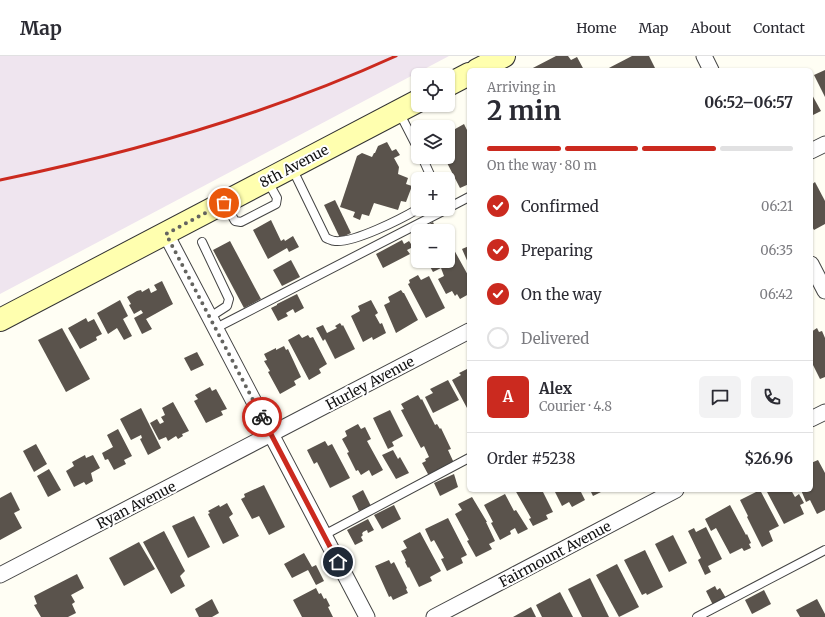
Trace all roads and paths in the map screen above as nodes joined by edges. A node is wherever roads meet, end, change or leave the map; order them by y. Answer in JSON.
{"nodes":[{"id":1,"x":504,"y":56,"type":"edge"},
{"id":2,"x":704,"y":56,"type":"edge"},
{"id":3,"x":481,"y":68,"type":"edge"},
{"id":4,"x":710,"y":68,"type":"edge"},
{"id":5,"x":467,"y":75,"type":"edge"},
{"id":6,"x":455,"y":81,"type":"edge"},
{"id":7,"x":411,"y":104,"type":"edge"},
{"id":8,"x":398,"y":111,"type":"junction"},
{"id":9,"x":411,"y":136,"type":"edge"},
{"id":10,"x":825,"y":144,"type":"edge"},
{"id":11,"x":813,"y":150,"type":"edge"},
{"id":12,"x":291,"y":168,"type":"junction"},
{"id":13,"x":467,"y":198,"type":"edge"},
{"id":14,"x":455,"y":205,"type":"edge"},
{"id":15,"x":411,"y":212,"type":"edge"},
{"id":16,"x":433,"y":216,"type":"edge"},
{"id":17,"x":166,"y":234,"type":"junction"},
{"id":18,"x":202,"y":242,"type":"dead end"},
{"id":19,"x":813,"y":270,"type":"edge"},
{"id":20,"x":818,"y":284,"type":"edge"},
{"id":21,"x":0,"y":320,"type":"edge"},
{"id":22,"x":213,"y":322,"type":"junction"},
{"id":23,"x":467,"y":331,"type":"edge"},
{"id":24,"x":825,"y":412,"type":"edge"},
{"id":25,"x":813,"y":418,"type":"edge"},
{"id":26,"x":271,"y":434,"type":"junction"},
{"id":27,"x":467,"y":459,"type":"edge"},
{"id":28,"x":672,"y":492,"type":"edge"},
{"id":29,"x":324,"y":535,"type":"junction"},
{"id":30,"x":825,"y":550,"type":"edge"},
{"id":31,"x":0,"y":575,"type":"edge"},
{"id":32,"x":367,"y":617,"type":"edge"},
{"id":33,"x":434,"y":617,"type":"edge"},
{"id":34,"x":698,"y":617,"type":"edge"}],
"edges":[{"from":1,"to":3,"type":"main road"},
{"from":2,"to":4,"type":"street"},
{"from":5,"to":6,"type":"main road"},
{"from":7,"to":8,"type":"main road","name":"8th Avenue"},
{"from":8,"to":9,"type":"lane"},
{"from":8,"to":12,"type":"main road","name":"8th Avenue"},
{"from":10,"to":11,"type":"street"},
{"from":12,"to":15,"type":"lane"},
{"from":12,"to":17,"type":"main road","name":"8th Avenue"},
{"from":13,"to":14,"type":"lane"},
{"from":16,"to":22,"type":"lane"},
{"from":17,"to":21,"type":"main road","name":"8th Avenue"},
{"from":17,"to":22,"type":"street"},
{"from":18,"to":22,"type":"lane"},
{"from":19,"to":20,"type":"street"},
{"from":22,"to":26,"type":"street"},
{"from":23,"to":26,"type":"street","name":"Hurley Avenue"},
{"from":24,"to":25,"type":"street"},
{"from":26,"to":29,"type":"street"},
{"from":26,"to":31,"type":"street","name":"Ryan Avenue"},
{"from":27,"to":29,"type":"lane"},
{"from":28,"to":33,"type":"street","name":"Fairmount Avenue"},
{"from":29,"to":32,"type":"street"},
{"from":30,"to":34,"type":"lane"}]}
